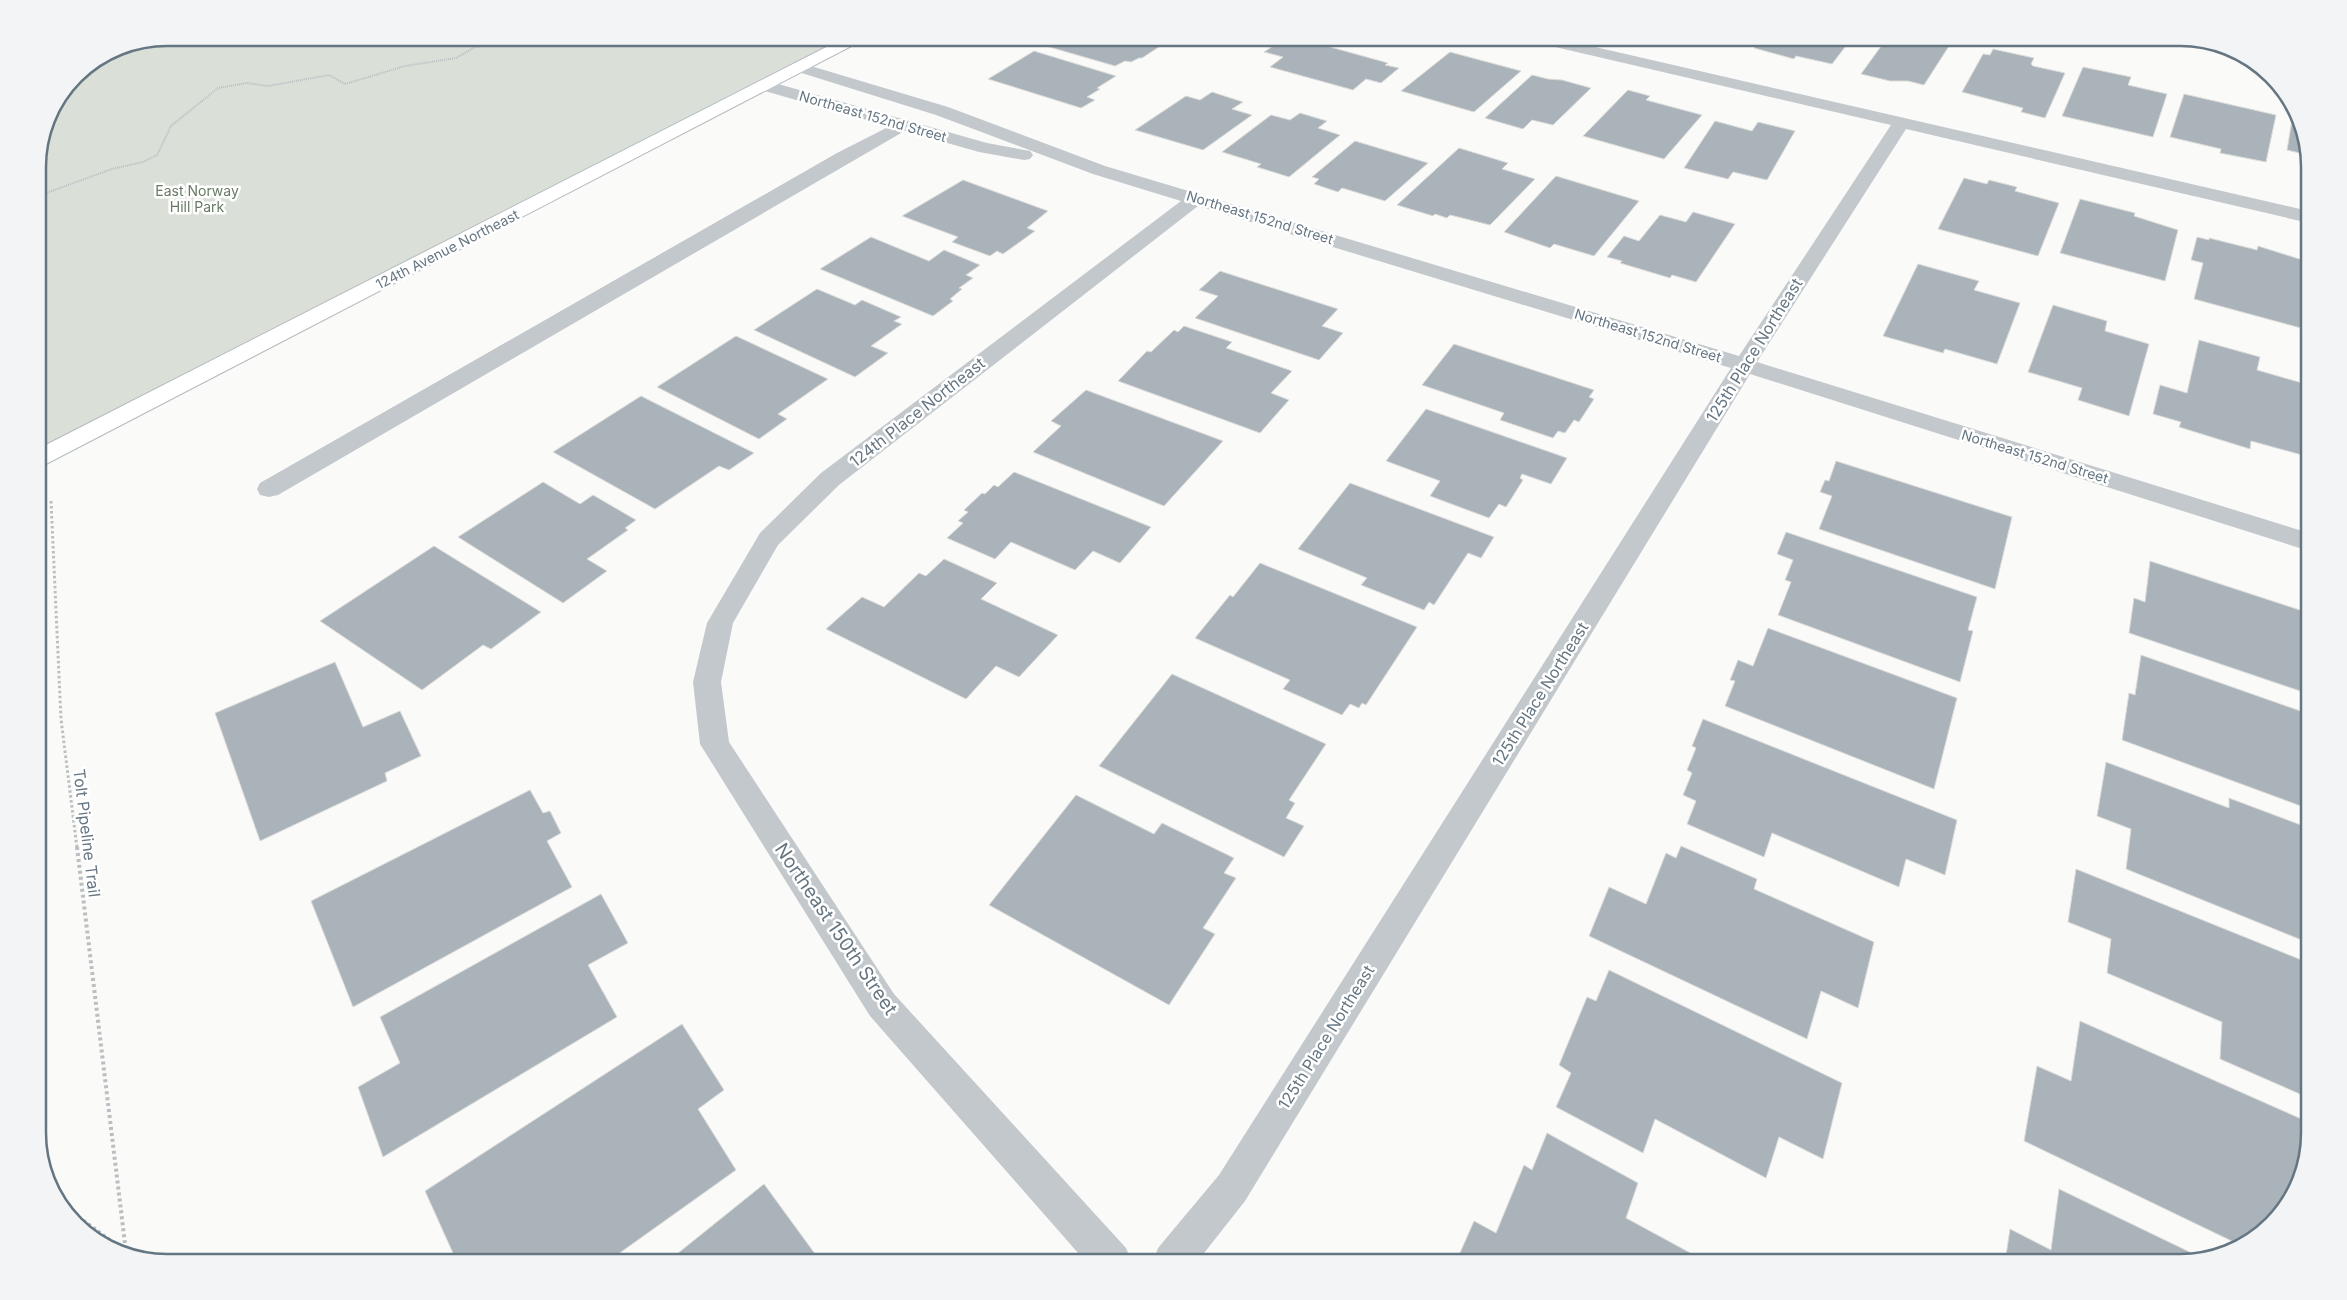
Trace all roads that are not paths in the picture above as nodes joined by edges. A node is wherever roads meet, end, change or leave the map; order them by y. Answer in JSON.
{"nodes":[{"id":1,"x":840,"y":46,"type":"edge"},
{"id":2,"x":1573,"y":46,"type":"edge"},
{"id":3,"x":798,"y":67,"type":"junction"},
{"id":4,"x":764,"y":85,"type":"junction"},
{"id":5,"x":1902,"y":121,"type":"junction"},
{"id":6,"x":902,"y":125,"type":"junction"},
{"id":7,"x":1099,"y":170,"type":"junction"},
{"id":8,"x":1197,"y":198,"type":"junction"},
{"id":9,"x":2300,"y":215,"type":"edge"},
{"id":10,"x":1744,"y":365,"type":"junction"},
{"id":11,"x":47,"y":454,"type":"edge"},
{"id":12,"x":269,"y":488,"type":"dead end"},
{"id":13,"x":2300,"y":539,"type":"edge"},
{"id":14,"x":707,"y":682,"type":"joint"},
{"id":15,"x":1105,"y":1254,"type":"edge"},
{"id":16,"x":1178,"y":1254,"type":"edge"}],
"edges":[{"from":1,"to":3,"type":"street","name":"124th Avenue Northeast"},
{"from":2,"to":5,"type":"street"},
{"from":3,"to":4,"type":"street","name":"124th Avenue Northeast"},
{"from":3,"to":7,"type":"street","name":"Northeast 152nd Street"},
{"from":4,"to":6,"type":"street","name":"Northeast 152nd Street"},
{"from":4,"to":11,"type":"street","name":"124th Avenue Northeast"},
{"from":5,"to":9,"type":"street"},
{"from":5,"to":10,"type":"street","name":"125th Place Northeast"},
{"from":6,"to":7,"type":"street","name":"Northeast 152nd Street"},
{"from":6,"to":12,"type":"street"},
{"from":7,"to":8,"type":"street","name":"Northeast 152nd Street"},
{"from":8,"to":10,"type":"street","name":"Northeast 152nd Street"},
{"from":8,"to":14,"type":"street","name":"124th Place Northeast"},
{"from":10,"to":13,"type":"street","name":"Northeast 152nd Street"},
{"from":10,"to":16,"type":"street","name":"125th Place Northeast"},
{"from":14,"to":15,"type":"street","name":"Northeast 150th Street"}]}
